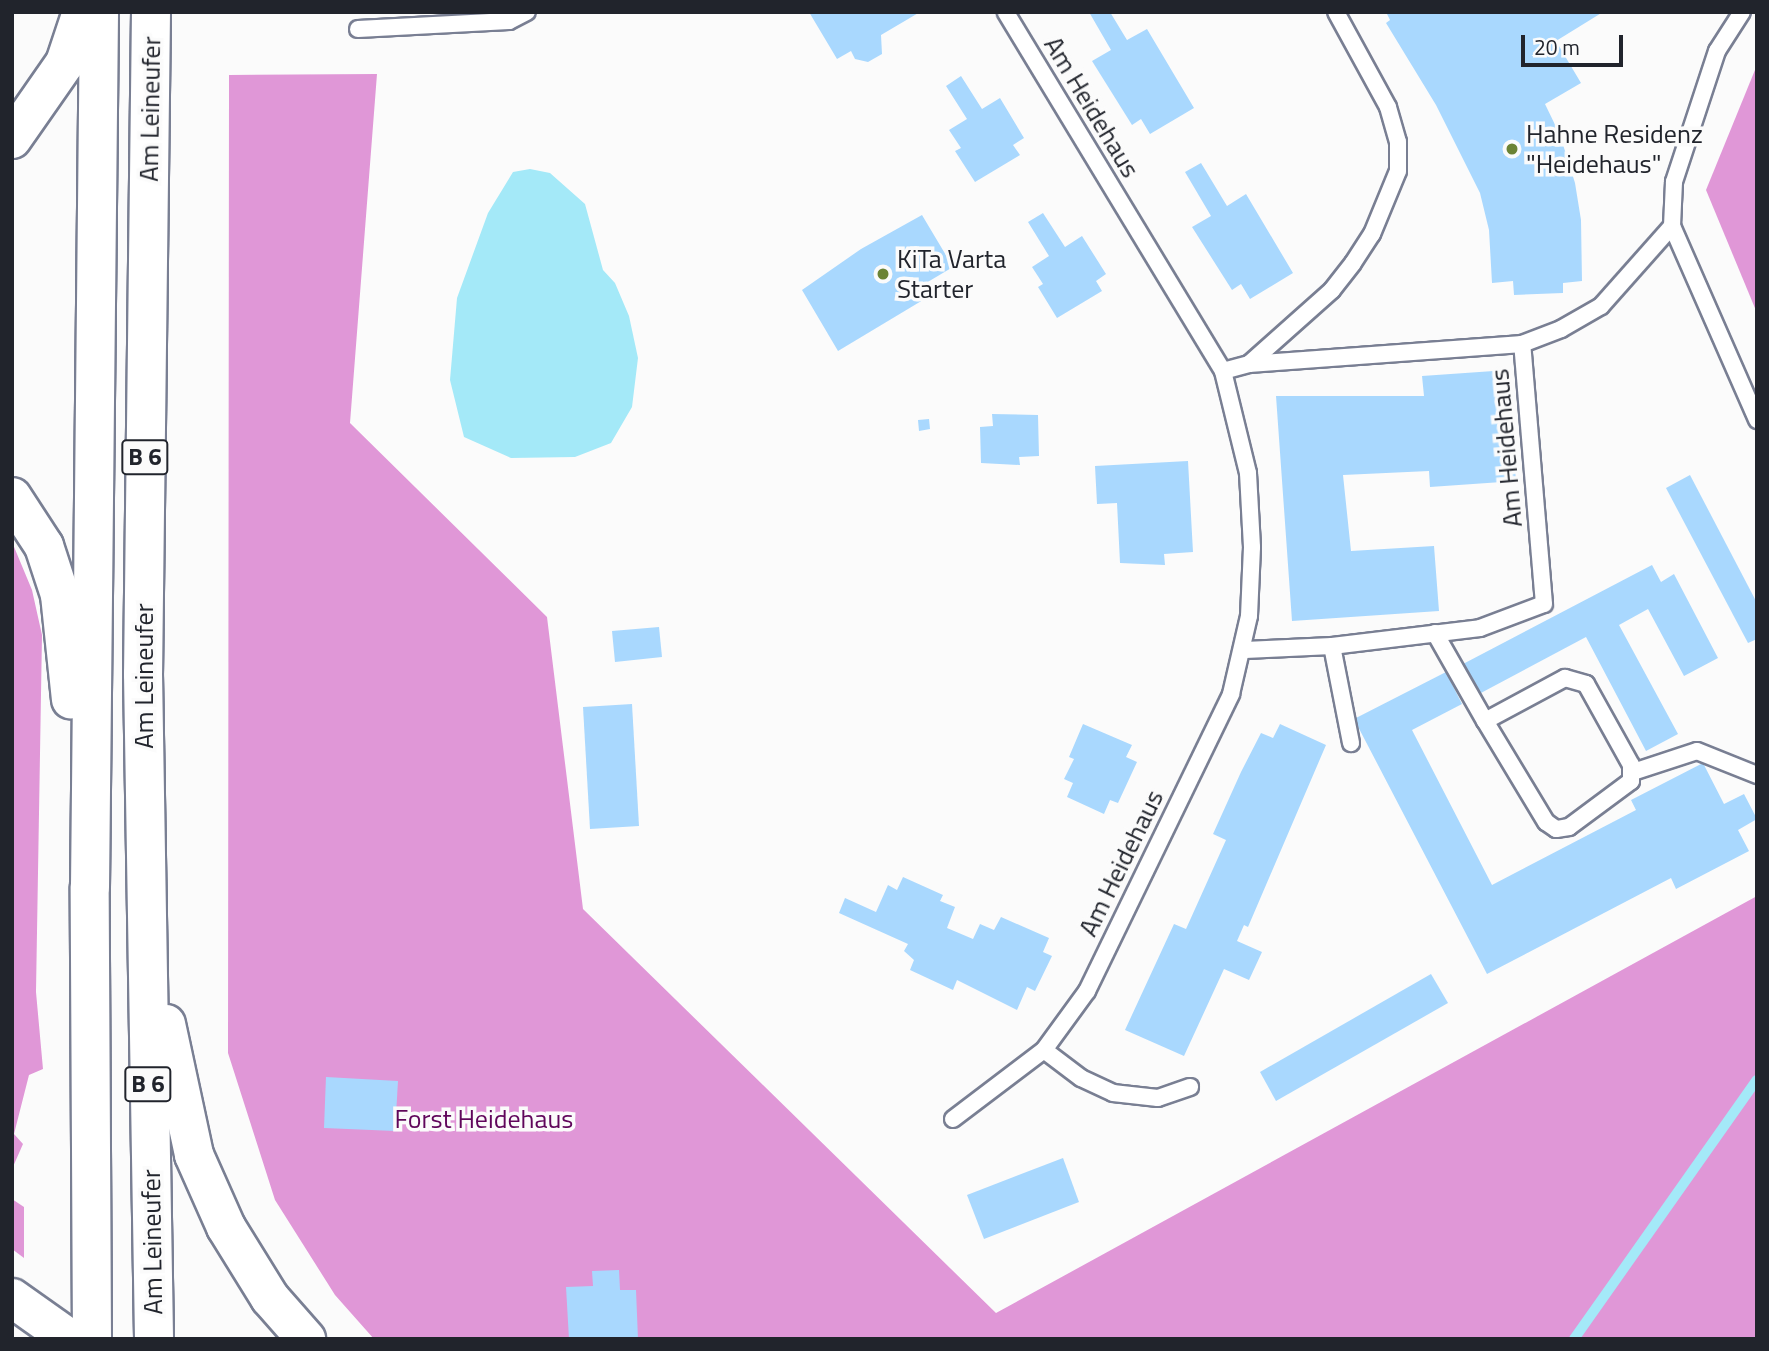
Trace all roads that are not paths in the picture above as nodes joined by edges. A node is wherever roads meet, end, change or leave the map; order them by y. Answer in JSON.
{"nodes":[{"id":1,"x":82,"y":12,"type":"edge"},
{"id":2,"x":99,"y":12,"type":"edge"},
{"id":3,"x":152,"y":12,"type":"edge"},
{"id":4,"x":527,"y":12,"type":"edge"},
{"id":5,"x":1006,"y":12,"type":"edge"},
{"id":6,"x":1336,"y":12,"type":"edge"},
{"id":7,"x":1742,"y":12,"type":"edge"},
{"id":8,"x":358,"y":29,"type":"dead end"},
{"id":9,"x":12,"y":139,"type":"edge"},
{"id":10,"x":1672,"y":226,"type":"junction"},
{"id":11,"x":1522,"y":344,"type":"junction"},
{"id":12,"x":1249,"y":364,"type":"junction"},
{"id":13,"x":1223,"y":371,"type":"junction"},
{"id":14,"x":1757,"y":420,"type":"edge"},
{"id":15,"x":12,"y":497,"type":"edge"},
{"id":16,"x":1435,"y":633,"type":"junction"},
{"id":17,"x":1332,"y":646,"type":"junction"},
{"id":18,"x":1245,"y":650,"type":"junction"},
{"id":19,"x":1485,"y":721,"type":"junction"},
{"id":20,"x":1351,"y":743,"type":"dead end"},
{"id":21,"x":1633,"y":772,"type":"junction"},
{"id":22,"x":1757,"y":775,"type":"edge"},
{"id":23,"x":89,"y":887,"type":"junction"},
{"id":24,"x":145,"y":901,"type":"junction"},
{"id":25,"x":1044,"y":1050,"type":"junction"},
{"id":26,"x":1189,"y":1087,"type":"dead end"},
{"id":27,"x":953,"y":1119,"type":"dead end"},
{"id":28,"x":12,"y":1298,"type":"edge"},
{"id":29,"x":70,"y":1339,"type":"edge"},
{"id":30,"x":92,"y":1339,"type":"edge"},
{"id":31,"x":154,"y":1339,"type":"edge"},
{"id":32,"x":306,"y":1339,"type":"edge"}],
"edges":[{"from":1,"to":9,"type":"highway"},
{"from":2,"to":23,"type":"highway","name":"Am Leineufer","number":"B 6"},
{"from":3,"to":24,"type":"highway","name":"Am Leineufer","number":"B 6"},
{"from":4,"to":8,"type":"lane"},
{"from":5,"to":13,"type":"lane","name":"Am Heidehaus"},
{"from":6,"to":12,"type":"lane","name":"Am Heidehaus"},
{"from":7,"to":10,"type":"lane"},
{"from":10,"to":11,"type":"lane"},
{"from":10,"to":14,"type":"lane"},
{"from":11,"to":12,"type":"lane","name":"Am Heidehaus"},
{"from":11,"to":16,"type":"lane","name":"Am Heidehaus"},
{"from":12,"to":13,"type":"lane","name":"Am Heidehaus"},
{"from":13,"to":18,"type":"lane","name":"Am Heidehaus"},
{"from":15,"to":23,"type":"highway"},
{"from":16,"to":17,"type":"lane","name":"Am Heidehaus"},
{"from":16,"to":19,"type":"lane"},
{"from":17,"to":18,"type":"lane","name":"Am Heidehaus"},
{"from":17,"to":20,"type":"lane"},
{"from":18,"to":25,"type":"lane","name":"Am Heidehaus"},
{"from":19,"to":21,"type":"lane"},
{"from":19,"to":21,"type":"lane"},
{"from":21,"to":22,"type":"lane"},
{"from":23,"to":30,"type":"highway","name":"Am Leineufer","number":"B 6"},
{"from":24,"to":31,"type":"highway","name":"Am Leineufer","number":"B 6"},
{"from":24,"to":32,"type":"highway"},
{"from":25,"to":26,"type":"lane"},
{"from":25,"to":27,"type":"lane","name":"Am Heidehaus"},
{"from":28,"to":29,"type":"highway"}]}
